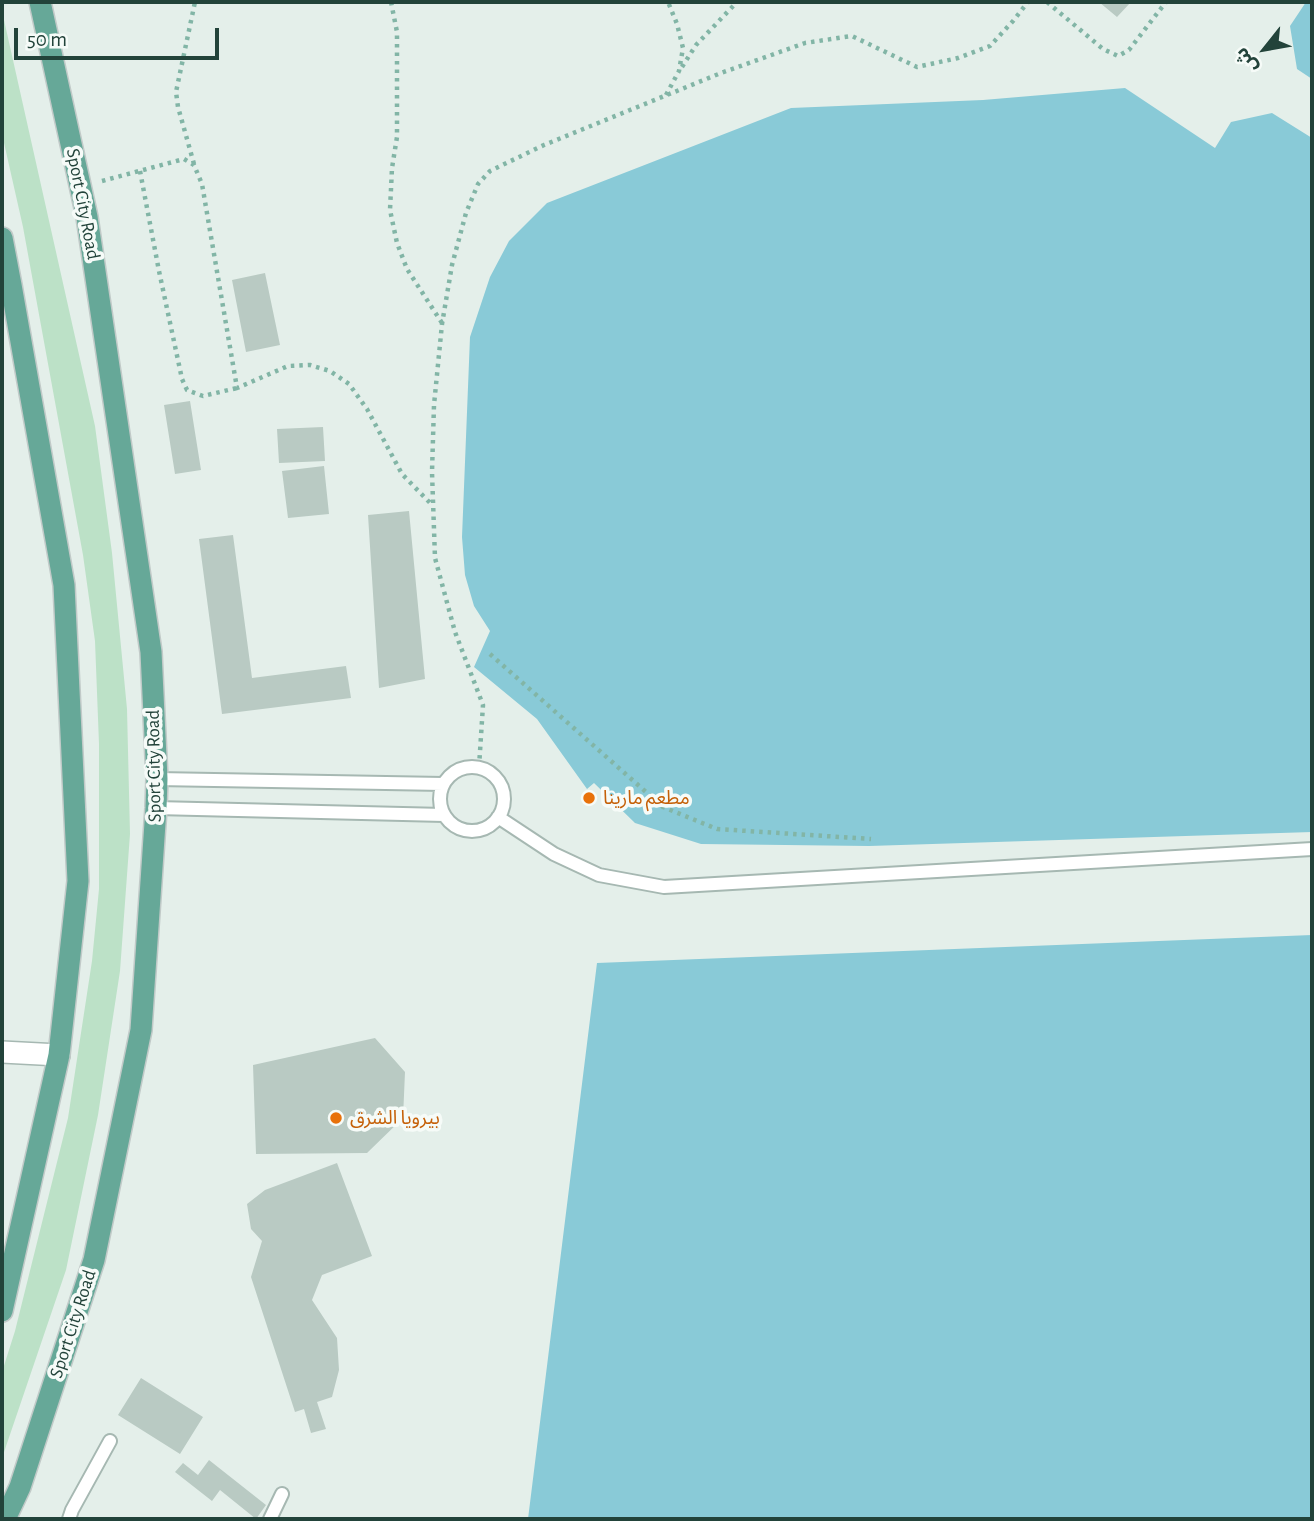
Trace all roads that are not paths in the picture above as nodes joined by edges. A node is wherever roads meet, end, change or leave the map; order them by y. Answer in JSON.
{"nodes":[{"id":1,"x":40,"y":2,"type":"edge"},
{"id":2,"x":2,"y":238,"type":"edge"},
{"id":3,"x":157,"y":779,"type":"junction"},
{"id":4,"x":443,"y":784,"type":"junction"},
{"id":5,"x":156,"y":808,"type":"junction"},
{"id":6,"x":444,"y":815,"type":"junction"},
{"id":7,"x":498,"y":817,"type":"junction"},
{"id":8,"x":1312,"y":849,"type":"edge"},
{"id":9,"x":2,"y":1052,"type":"edge"},
{"id":10,"x":59,"y":1055,"type":"junction"},
{"id":11,"x":8,"y":1256,"type":"edge"},
{"id":12,"x":2,"y":1311,"type":"edge"},
{"id":13,"x":110,"y":1441,"type":"dead end"},
{"id":14,"x":282,"y":1494,"type":"dead end"},
{"id":15,"x":5,"y":1519,"type":"edge"},
{"id":16,"x":69,"y":1519,"type":"edge"},
{"id":17,"x":270,"y":1519,"type":"edge"}],
"edges":[{"from":1,"to":3,"type":"main road","name":"Sport City Road"},
{"from":2,"to":10,"type":"main road"},
{"from":3,"to":4,"type":"lane"},
{"from":3,"to":5,"type":"main road","name":"Sport City Road"},
{"from":4,"to":6,"type":"lane"},
{"from":4,"to":7,"type":"lane"},
{"from":5,"to":6,"type":"lane"},
{"from":5,"to":15,"type":"main road","name":"Sport City Road"},
{"from":6,"to":7,"type":"lane"},
{"from":7,"to":8,"type":"lane"},
{"from":9,"to":10,"type":"street"},
{"from":10,"to":11,"type":"main road"},
{"from":11,"to":12,"type":"main road"},
{"from":13,"to":16,"type":"lane"},
{"from":14,"to":17,"type":"lane"}]}
